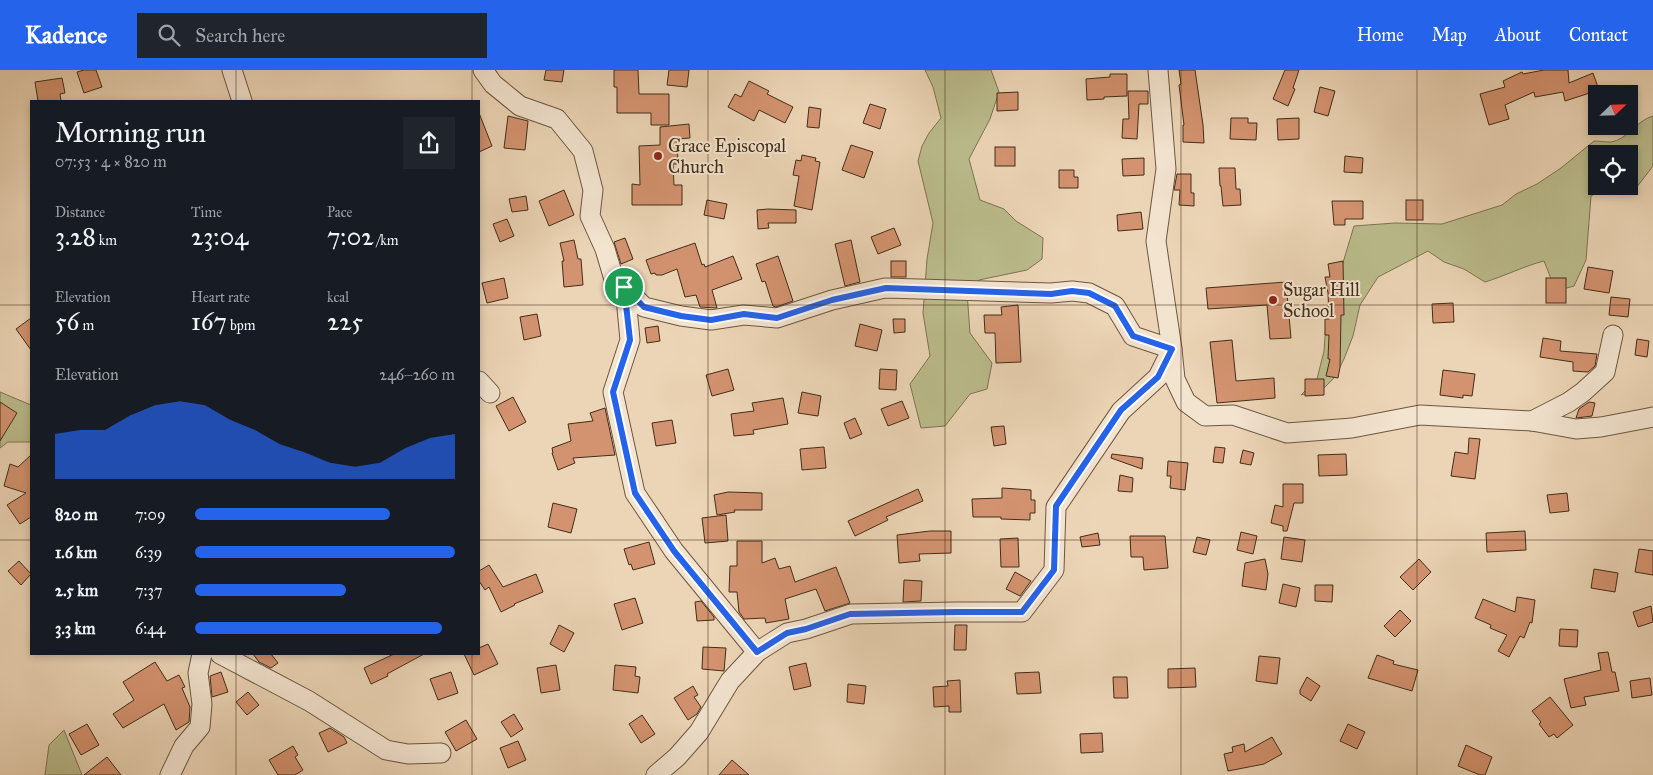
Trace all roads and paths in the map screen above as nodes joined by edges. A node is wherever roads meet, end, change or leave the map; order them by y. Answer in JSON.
{"nodes":[{"id":1,"x":232,"y":70,"type":"edge"},
{"id":2,"x":483,"y":70,"type":"edge"},
{"id":3,"x":1158,"y":70,"type":"edge"},
{"id":4,"x":242,"y":100,"type":"edge"},
{"id":5,"x":624,"y":287,"type":"junction"},
{"id":6,"x":1613,"y":335,"type":"dead end"},
{"id":7,"x":1172,"y":349,"type":"junction"},
{"id":8,"x":1653,"y":417,"type":"edge"},
{"id":9,"x":1532,"y":421,"type":"junction"},
{"id":10,"x":757,"y":652,"type":"junction"},
{"id":11,"x":202,"y":655,"type":"edge"},
{"id":12,"x":222,"y":655,"type":"edge"},
{"id":13,"x":441,"y":753,"type":"dead end"},
{"id":14,"x":170,"y":775,"type":"edge"},
{"id":15,"x":656,"y":775,"type":"edge"}],
"edges":[{"from":1,"to":4,"type":"street"},
{"from":2,"to":5,"type":"street"},
{"from":3,"to":7,"type":"street"},
{"from":5,"to":7,"type":"street"},
{"from":5,"to":10,"type":"street"},
{"from":6,"to":9,"type":"street"},
{"from":7,"to":9,"type":"street"},
{"from":7,"to":10,"type":"street"},
{"from":8,"to":9,"type":"street"},
{"from":10,"to":15,"type":"street"},
{"from":11,"to":14,"type":"street"},
{"from":12,"to":13,"type":"street"}]}
